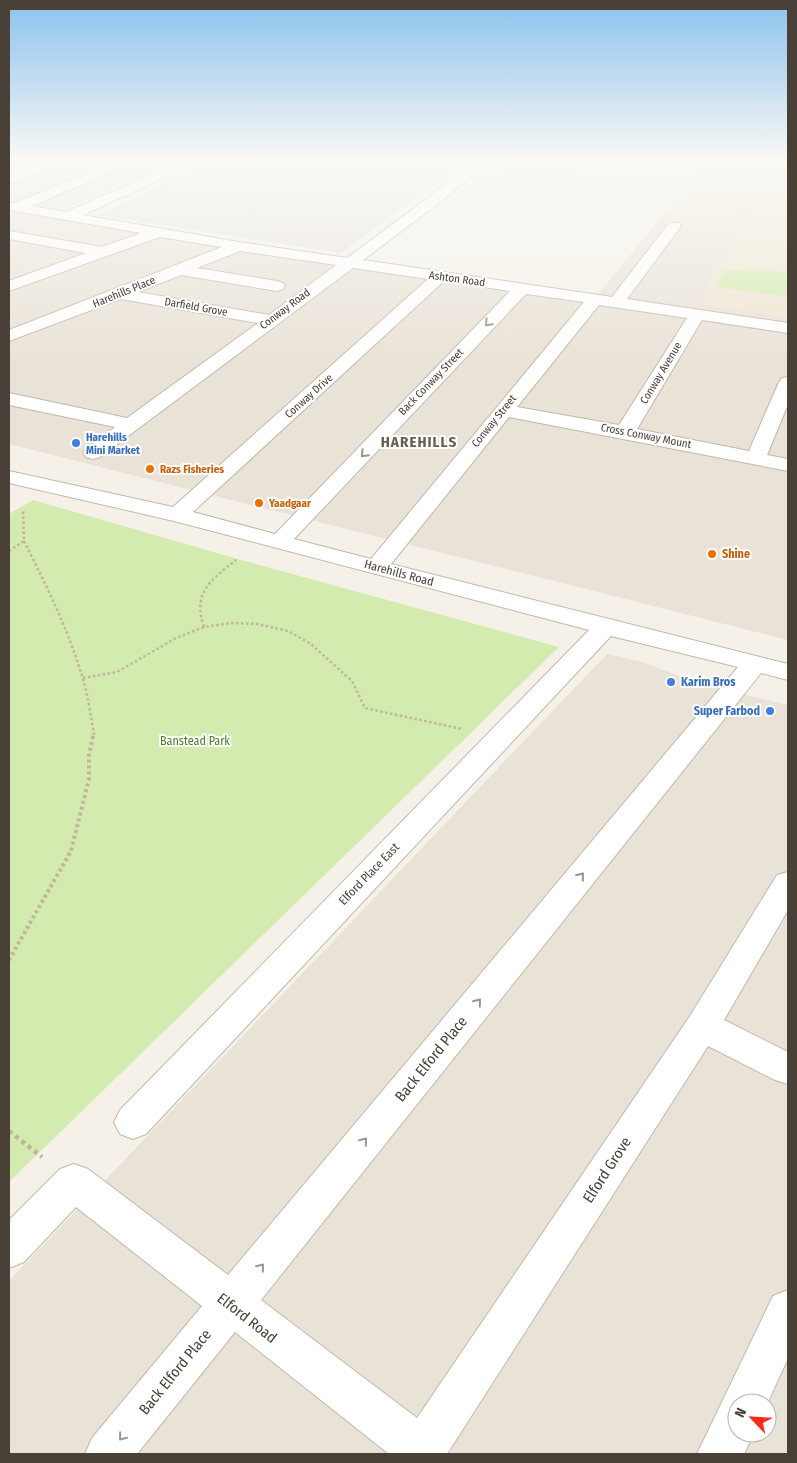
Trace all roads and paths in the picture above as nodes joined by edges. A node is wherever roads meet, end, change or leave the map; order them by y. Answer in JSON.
{"nodes":[{"id":1,"x":144,"y":230,"type":"edge"},
{"id":2,"x":392,"y":230,"type":"edge"},
{"id":3,"x":671,"y":230,"type":"edge"},
{"id":4,"x":158,"y":233,"type":"junction"},
{"id":5,"x":9,"y":234,"type":"edge"},
{"id":6,"x":239,"y":246,"type":"junction"},
{"id":7,"x":103,"y":252,"type":"junction"},
{"id":8,"x":348,"y":262,"type":"junction"},
{"id":9,"x":17,"y":268,"type":"dead end"},
{"id":10,"x":180,"y":270,"type":"junction"},
{"id":11,"x":43,"y":273,"type":"junction"},
{"id":12,"x":441,"y":276,"type":"junction"},
{"id":13,"x":9,"y":286,"type":"edge"},
{"id":14,"x":277,"y":286,"type":"dead end"},
{"id":15,"x":522,"y":288,"type":"junction"},
{"id":16,"x":120,"y":294,"type":"junction"},
{"id":17,"x":595,"y":299,"type":"junction"},
{"id":18,"x":616,"y":302,"type":"junction"},
{"id":19,"x":697,"y":315,"type":"junction"},
{"id":20,"x":271,"y":320,"type":"junction"},
{"id":21,"x":788,"y":328,"type":"edge"},
{"id":22,"x":13,"y":332,"type":"edge"},
{"id":23,"x":788,"y":382,"type":"edge"},
{"id":24,"x":9,"y":399,"type":"edge"},
{"id":25,"x":503,"y":410,"type":"junction"},
{"id":26,"x":131,"y":425,"type":"junction"},
{"id":27,"x":625,"y":432,"type":"junction"},
{"id":28,"x":93,"y":454,"type":"dead end"},
{"id":29,"x":756,"y":458,"type":"junction"},
{"id":30,"x":9,"y":464,"type":"edge"},
{"id":31,"x":788,"y":465,"type":"edge"},
{"id":32,"x":9,"y":477,"type":"edge"},
{"id":33,"x":31,"y":482,"type":"junction"},
{"id":34,"x":9,"y":494,"type":"edge"},
{"id":35,"x":182,"y":511,"type":"junction"},
{"id":36,"x":284,"y":537,"type":"junction"},
{"id":37,"x":24,"y":540,"type":"junction"},
{"id":38,"x":9,"y":550,"type":"edge"},
{"id":39,"x":379,"y":562,"type":"junction"},
{"id":40,"x":204,"y":627,"type":"junction"},
{"id":41,"x":606,"y":628,"type":"junction"},
{"id":42,"x":788,"y":657,"type":"edge"},
{"id":43,"x":755,"y":664,"type":"junction"},
{"id":44,"x":788,"y":672,"type":"edge"},
{"id":45,"x":83,"y":678,"type":"junction"},
{"id":46,"x":501,"y":737,"type":"junction"},
{"id":47,"x":788,"y":883,"type":"edge"},
{"id":48,"x":9,"y":960,"type":"edge"},
{"id":49,"x":702,"y":1026,"type":"junction"},
{"id":50,"x":788,"y":1069,"type":"edge"},
{"id":51,"x":133,"y":1122,"type":"dead end"},
{"id":52,"x":9,"y":1248,"type":"edge"},
{"id":53,"x":230,"y":1305,"type":"junction"},
{"id":54,"x":788,"y":1311,"type":"edge"},
{"id":55,"x":749,"y":1393,"type":"edge"},
{"id":56,"x":727,"y":1439,"type":"edge"},
{"id":57,"x":421,"y":1453,"type":"edge"},
{"id":58,"x":108,"y":1454,"type":"edge"},
{"id":59,"x":720,"y":1454,"type":"edge"}],
"edges":[{"from":1,"to":4,"type":"street","name":"Ashton Road"},
{"from":2,"to":8,"type":"street","name":"Conway Road"},
{"from":3,"to":18,"type":"street"},
{"from":4,"to":6,"type":"street","name":"Ashton Road"},
{"from":4,"to":7,"type":"street"},
{"from":5,"to":7,"type":"street"},
{"from":6,"to":8,"type":"street","name":"Ashton Road"},
{"from":6,"to":10,"type":"street","name":"Harehills Place"},
{"from":7,"to":11,"type":"street"},
{"from":8,"to":12,"type":"street","name":"Ashton Road"},
{"from":8,"to":20,"type":"street","name":"Conway Road"},
{"from":9,"to":11,"type":"street"},
{"from":10,"to":14,"type":"street"},
{"from":10,"to":16,"type":"street","name":"Harehills Place"},
{"from":11,"to":13,"type":"street"},
{"from":12,"to":15,"type":"street","name":"Ashton Road"},
{"from":12,"to":35,"type":"street","name":"Conway Drive"},
{"from":15,"to":17,"type":"street","name":"Ashton Road"},
{"from":15,"to":36,"type":"street","name":"Back Conway Street","one_way":true},
{"from":16,"to":20,"type":"street","name":"Darfield Grove"},
{"from":16,"to":22,"type":"street","name":"Harehills Place"},
{"from":17,"to":18,"type":"street","name":"Ashton Road"},
{"from":17,"to":25,"type":"street","name":"Conway Street"},
{"from":18,"to":19,"type":"street","name":"Ashton Road"},
{"from":19,"to":21,"type":"street","name":"Ashton Road"},
{"from":19,"to":27,"type":"street","name":"Conway Avenue"},
{"from":20,"to":26,"type":"street","name":"Conway Road"},
{"from":23,"to":29,"type":"street"},
{"from":24,"to":26,"type":"street"},
{"from":25,"to":27,"type":"street","name":"Cross Conway Mount"},
{"from":25,"to":39,"type":"street","name":"Conway Street"},
{"from":26,"to":28,"type":"street","name":"Conway Road"},
{"from":27,"to":29,"type":"street","name":"Cross Conway Mount"},
{"from":29,"to":31,"type":"street","name":"Cross Conway Mount"},
{"from":30,"to":35,"type":"street","name":"Harehills Road"},
{"from":32,"to":33,"type":"street","name":"Harehills Road"},
{"from":33,"to":34,"type":"street"},
{"from":33,"to":35,"type":"street","name":"Harehills Road"},
{"from":33,"to":37,"type":"path"},
{"from":35,"to":36,"type":"street","name":"Harehills Road"},
{"from":36,"to":39,"type":"street","name":"Harehills Road"},
{"from":36,"to":40,"type":"path"},
{"from":37,"to":38,"type":"path"},
{"from":37,"to":45,"type":"path"},
{"from":39,"to":41,"type":"street","name":"Harehills Road"},
{"from":39,"to":42,"type":"street","name":"Harehills Road"},
{"from":40,"to":45,"type":"path"},
{"from":40,"to":46,"type":"path"},
{"from":41,"to":43,"type":"street","name":"Harehills Road"},
{"from":41,"to":46,"type":"street","name":"Elford Place East"},
{"from":43,"to":44,"type":"street","name":"Harehills Road"},
{"from":53,"to":43,"type":"street","name":"Back Elford Place","one_way":true},
{"from":45,"to":48,"type":"path"},
{"from":46,"to":51,"type":"street","name":"Elford Place East"},
{"from":47,"to":49,"type":"street","name":"Elford Grove"},
{"from":49,"to":50,"type":"street"},
{"from":49,"to":57,"type":"street","name":"Elford Grove"},
{"from":52,"to":53,"type":"street","name":"Elford Road"},
{"from":53,"to":57,"type":"street","name":"Elford Road"},
{"from":53,"to":58,"type":"street","name":"Back Elford Place","one_way":true},
{"from":54,"to":55,"type":"street"},
{"from":56,"to":59,"type":"street"}]}
